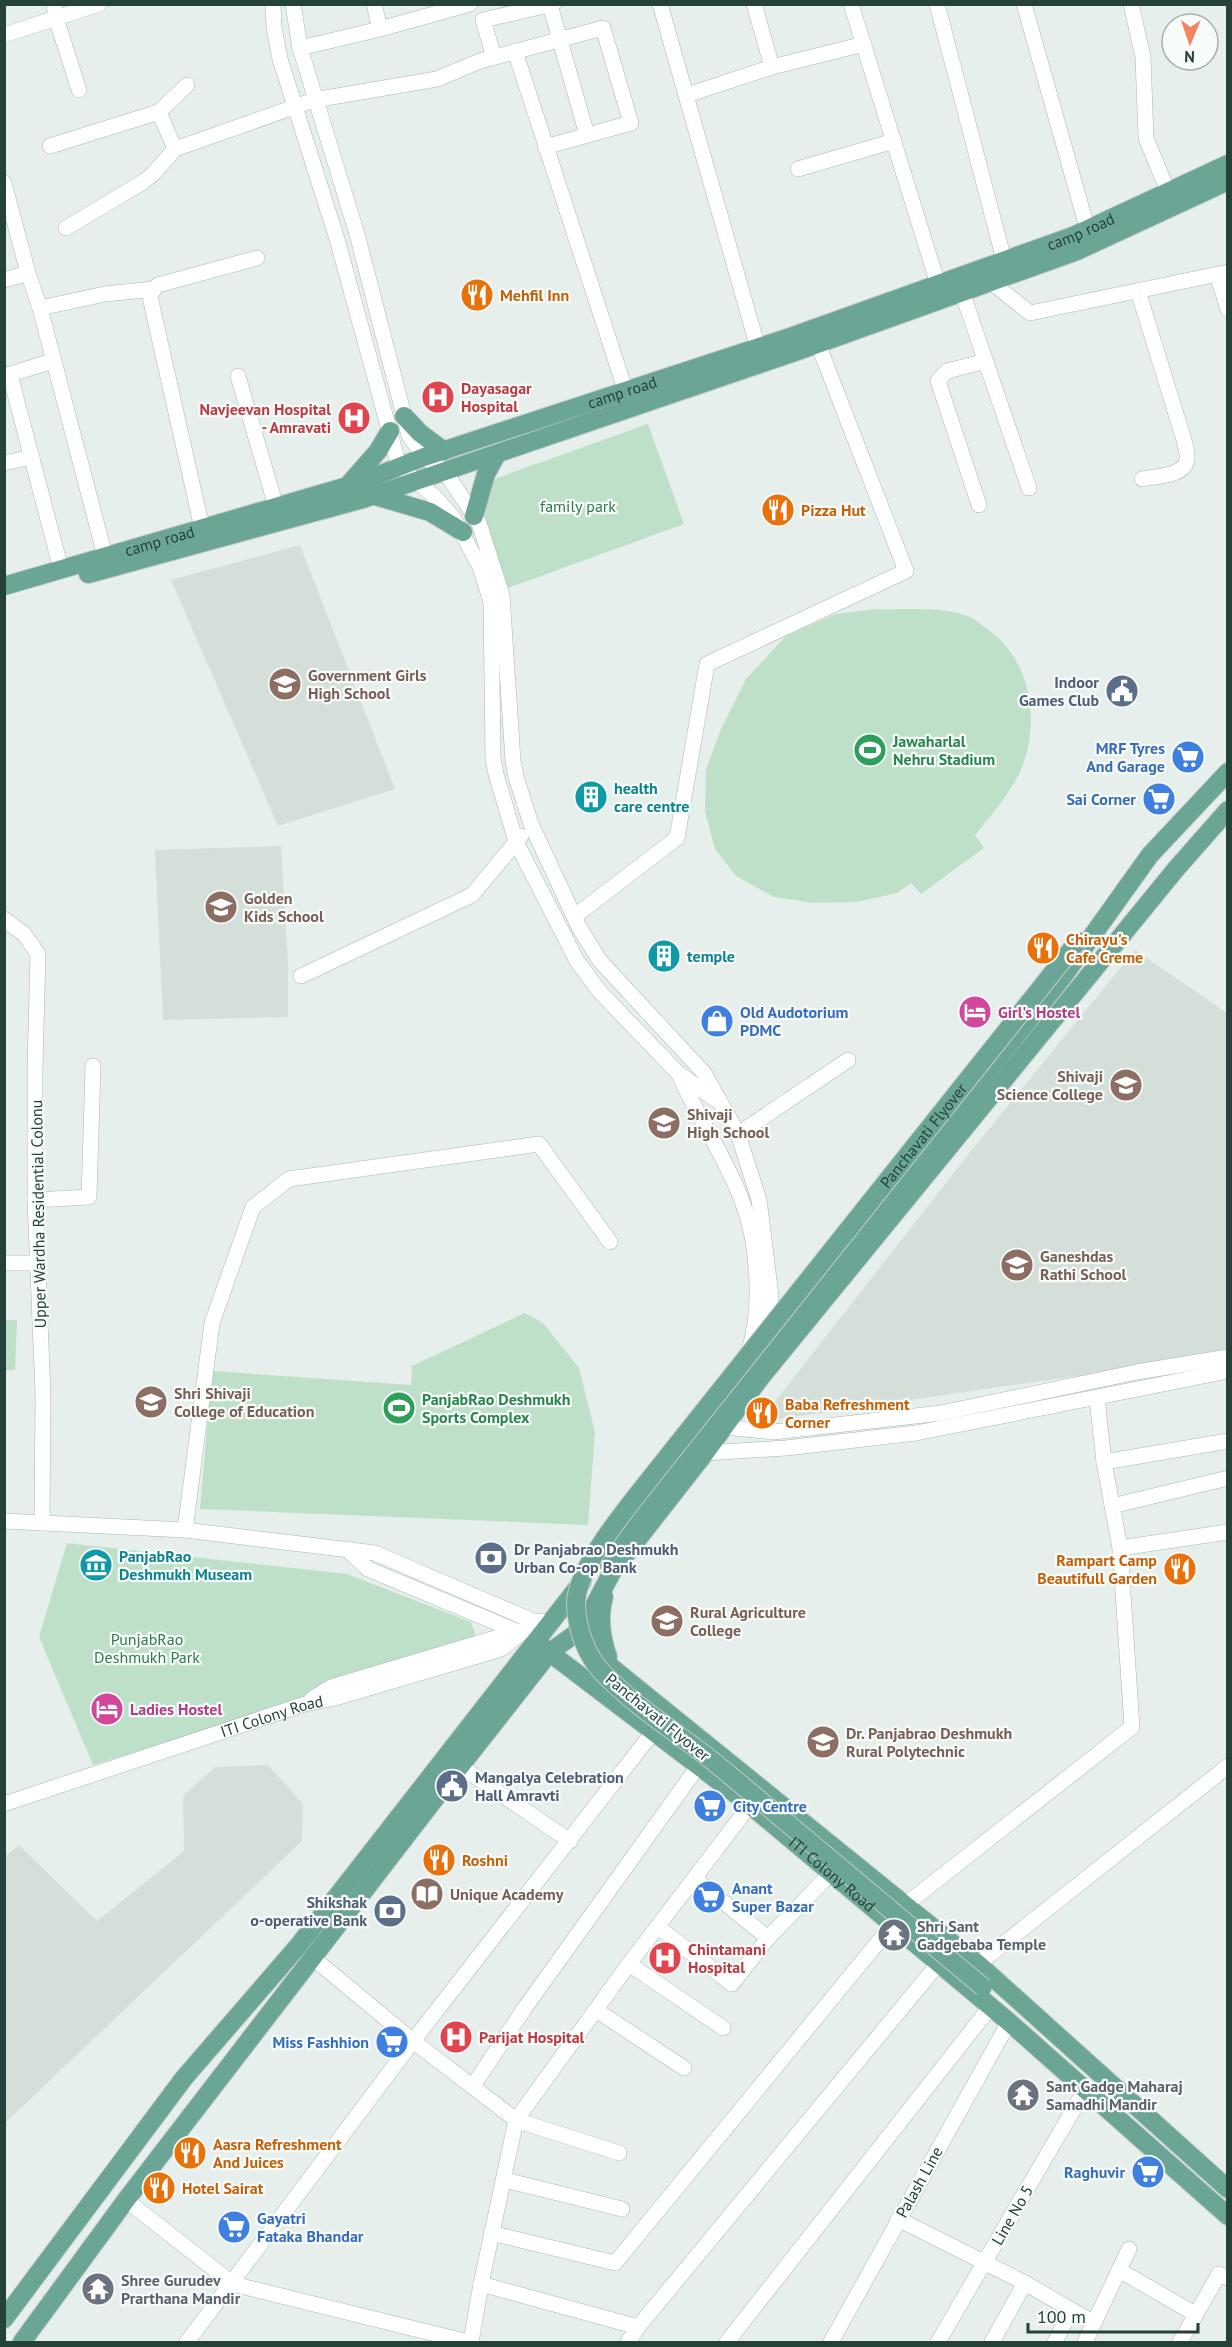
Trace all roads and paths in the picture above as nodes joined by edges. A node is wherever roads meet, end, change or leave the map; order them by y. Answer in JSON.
{"nodes":[{"id":1,"x":99,"y":4,"type":"edge"},
{"id":2,"x":273,"y":4,"type":"edge"},
{"id":3,"x":293,"y":4,"type":"edge"},
{"id":4,"x":374,"y":4,"type":"edge"},
{"id":5,"x":470,"y":4,"type":"edge"},
{"id":6,"x":660,"y":4,"type":"edge"},
{"id":7,"x":754,"y":4,"type":"edge"},
{"id":8,"x":936,"y":4,"type":"edge"},
{"id":9,"x":1024,"y":4,"type":"edge"},
{"id":10,"x":1131,"y":4,"type":"edge"},
{"id":11,"x":552,"y":5,"type":"edge"},
{"id":12,"x":856,"y":6,"type":"edge"},
{"id":13,"x":437,"y":9,"type":"edge"},
{"id":14,"x":55,"y":11,"type":"edge"},
{"id":15,"x":380,"y":29,"type":"junction"},
{"id":16,"x":4,"y":35,"type":"edge"},
{"id":17,"x":559,"y":39,"type":"junction"},
{"id":18,"x":864,"y":44,"type":"junction"},
{"id":19,"x":300,"y":48,"type":"junction"},
{"id":20,"x":515,"y":51,"type":"junction"},
{"id":21,"x":494,"y":57,"type":"junction"},
{"id":22,"x":772,"y":67,"type":"junction"},
{"id":23,"x":187,"y":85,"type":"dead end"},
{"id":24,"x":79,"y":90,"type":"dead end"},
{"id":25,"x":687,"y":95,"type":"junction"},
{"id":26,"x":314,"y":100,"type":"junction"},
{"id":27,"x":295,"y":107,"type":"junction"},
{"id":28,"x":159,"y":112,"type":"junction"},
{"id":29,"x":587,"y":135,"type":"junction"},
{"id":30,"x":894,"y":141,"type":"junction"},
{"id":31,"x":50,"y":146,"type":"dead end"},
{"id":32,"x":545,"y":147,"type":"junction"},
{"id":33,"x":175,"y":149,"type":"junction"},
{"id":34,"x":1227,"y":164,"type":"edge"},
{"id":35,"x":798,"y":169,"type":"dead end"},
{"id":36,"x":1227,"y":181,"type":"edge"},
{"id":37,"x":4,"y":183,"type":"edge"},
{"id":38,"x":1168,"y":192,"type":"junction"},
{"id":39,"x":66,"y":228,"type":"dead end"},
{"id":40,"x":1090,"y":236,"type":"junction"},
{"id":41,"x":257,"y":258,"type":"dead end"},
{"id":42,"x":1004,"y":260,"type":"junction"},
{"id":43,"x":28,"y":273,"type":"junction"},
{"id":44,"x":1222,"y":274,"type":"edge"},
{"id":45,"x":4,"y":279,"type":"edge"},
{"id":46,"x":991,"y":282,"type":"junction"},
{"id":47,"x":154,"y":289,"type":"junction"},
{"id":48,"x":940,"y":291,"type":"junction"},
{"id":49,"x":1138,"y":291,"type":"junction"},
{"id":50,"x":962,"y":292,"type":"junction"},
{"id":51,"x":40,"y":308,"type":"junction"},
{"id":52,"x":1227,"y":309,"type":"edge"},
{"id":53,"x":818,"y":344,"type":"junction"},
{"id":54,"x":758,"y":348,"type":"junction"},
{"id":55,"x":53,"y":361,"type":"junction"},
{"id":56,"x":986,"y":361,"type":"junction"},
{"id":57,"x":7,"y":376,"type":"edge"},
{"id":58,"x":238,"y":376,"type":"dead end"},
{"id":59,"x":626,"y":392,"type":"junction"},
{"id":60,"x":404,"y":416,"type":"junction"},
{"id":61,"x":390,"y":431,"type":"junction"},
{"id":62,"x":444,"y":451,"type":"junction"},
{"id":63,"x":497,"y":454,"type":"junction"},
{"id":64,"x":32,"y":457,"type":"junction"},
{"id":65,"x":424,"y":457,"type":"junction"},
{"id":66,"x":4,"y":464,"type":"edge"},
{"id":67,"x":399,"y":466,"type":"junction"},
{"id":68,"x":445,"y":472,"type":"junction"},
{"id":69,"x":1142,"y":479,"type":"dead end"},
{"id":70,"x":416,"y":480,"type":"junction"},
{"id":71,"x":347,"y":487,"type":"junction"},
{"id":72,"x":1029,"y":488,"type":"dead end"},
{"id":73,"x":372,"y":495,"type":"junction"},
{"id":74,"x":979,"y":505,"type":"dead end"},
{"id":75,"x":276,"y":507,"type":"junction"},
{"id":76,"x":474,"y":516,"type":"junction"},
{"id":77,"x":202,"y":528,"type":"junction"},
{"id":78,"x":462,"y":532,"type":"junction"},
{"id":79,"x":105,"y":556,"type":"junction"},
{"id":80,"x":61,"y":569,"type":"junction"},
{"id":81,"x":4,"y":586,"type":"edge"},
{"id":82,"x":4,"y":597,"type":"edge"},
{"id":83,"x":1227,"y":772,"type":"edge"},
{"id":84,"x":1227,"y":810,"type":"edge"},
{"id":85,"x":531,"y":824,"type":"junction"},
{"id":86,"x":516,"y":842,"type":"junction"},
{"id":87,"x":575,"y":916,"type":"junction"},
{"id":88,"x":4,"y":919,"type":"edge"},
{"id":89,"x":1101,"y":924,"type":"junction"},
{"id":90,"x":301,"y":976,"type":"dead end"},
{"id":91,"x":848,"y":1060,"type":"dead end"},
{"id":92,"x":93,"y":1066,"type":"dead end"},
{"id":93,"x":679,"y":1074,"type":"junction"},
{"id":94,"x":718,"y":1100,"type":"junction"},
{"id":95,"x":738,"y":1134,"type":"junction"},
{"id":96,"x":35,"y":1200,"type":"junction"},
{"id":97,"x":610,"y":1242,"type":"dead end"},
{"id":98,"x":4,"y":1263,"type":"edge"},
{"id":99,"x":38,"y":1263,"type":"junction"},
{"id":100,"x":757,"y":1350,"type":"junction"},
{"id":101,"x":1227,"y":1357,"type":"edge"},
{"id":102,"x":1227,"y":1371,"type":"edge"},
{"id":103,"x":761,"y":1377,"type":"junction"},
{"id":104,"x":1023,"y":1396,"type":"junction"},
{"id":105,"x":1096,"y":1398,"type":"junction"},
{"id":106,"x":1027,"y":1412,"type":"junction"},
{"id":107,"x":717,"y":1423,"type":"junction"},
{"id":108,"x":1227,"y":1441,"type":"edge"},
{"id":109,"x":697,"y":1450,"type":"junction"},
{"id":110,"x":1104,"y":1462,"type":"junction"},
{"id":111,"x":1227,"y":1478,"type":"edge"},
{"id":112,"x":1112,"y":1506,"type":"junction"},
{"id":113,"x":4,"y":1521,"type":"edge"},
{"id":114,"x":42,"y":1523,"type":"junction"},
{"id":115,"x":185,"y":1530,"type":"junction"},
{"id":116,"x":1227,"y":1532,"type":"edge"},
{"id":117,"x":347,"y":1548,"type":"junction"},
{"id":118,"x":1120,"y":1548,"type":"junction"},
{"id":119,"x":612,"y":1572,"type":"junction"},
{"id":120,"x":533,"y":1621,"type":"junction"},
{"id":121,"x":582,"y":1629,"type":"junction"},
{"id":122,"x":551,"y":1636,"type":"junction"},
{"id":123,"x":522,"y":1638,"type":"junction"},
{"id":124,"x":611,"y":1667,"type":"junction"},
{"id":125,"x":653,"y":1732,"type":"junction"},
{"id":126,"x":699,"y":1765,"type":"junction"},
{"id":127,"x":1227,"y":1766,"type":"edge"},
{"id":128,"x":460,"y":1767,"type":"junction"},
{"id":129,"x":441,"y":1777,"type":"junction"},
{"id":130,"x":4,"y":1804,"type":"edge"},
{"id":131,"x":750,"y":1804,"type":"junction"},
{"id":132,"x":570,"y":1841,"type":"junction"},
{"id":133,"x":831,"y":1872,"type":"junction"},
{"id":134,"x":695,"y":1879,"type":"junction"},
{"id":135,"x":905,"y":1905,"type":"junction"},
{"id":136,"x":893,"y":1924,"type":"junction"},
{"id":137,"x":658,"y":1928,"type":"junction"},
{"id":138,"x":768,"y":1938,"type":"junction"},
{"id":139,"x":313,"y":1958,"type":"junction"},
{"id":140,"x":939,"y":1963,"type":"junction"},
{"id":141,"x":629,"y":1964,"type":"junction"},
{"id":142,"x":978,"y":1964,"type":"junction"},
{"id":143,"x":596,"y":2010,"type":"junction"},
{"id":144,"x":1000,"y":2014,"type":"junction"},
{"id":145,"x":723,"y":2028,"type":"dead end"},
{"id":146,"x":413,"y":2041,"type":"junction"},
{"id":147,"x":684,"y":2067,"type":"dead end"},
{"id":148,"x":473,"y":2086,"type":"junction"},
{"id":149,"x":1086,"y":2088,"type":"junction"},
{"id":150,"x":516,"y":2120,"type":"junction"},
{"id":151,"x":619,"y":2153,"type":"dead end"},
{"id":152,"x":504,"y":2180,"type":"junction"},
{"id":153,"x":1227,"y":2188,"type":"edge"},
{"id":154,"x":126,"y":2200,"type":"junction"},
{"id":155,"x":622,"y":2209,"type":"dead end"},
{"id":156,"x":1227,"y":2216,"type":"edge"},
{"id":157,"x":898,"y":2219,"type":"junction"},
{"id":158,"x":491,"y":2233,"type":"junction"},
{"id":159,"x":1129,"y":2248,"type":"dead end"},
{"id":160,"x":985,"y":2262,"type":"junction"},
{"id":161,"x":1119,"y":2270,"type":"junction"},
{"id":162,"x":1227,"y":2278,"type":"edge"},
{"id":163,"x":1025,"y":2283,"type":"junction"},
{"id":164,"x":233,"y":2284,"type":"junction"},
{"id":165,"x":481,"y":2284,"type":"junction"},
{"id":166,"x":1071,"y":2310,"type":"junction"},
{"id":167,"x":1195,"y":2314,"type":"junction"},
{"id":168,"x":4,"y":2319,"type":"edge"},
{"id":169,"x":1094,"y":2323,"type":"junction"},
{"id":170,"x":638,"y":2327,"type":"junction"},
{"id":171,"x":22,"y":2343,"type":"edge"},
{"id":172,"x":187,"y":2343,"type":"edge"},
{"id":173,"x":470,"y":2343,"type":"edge"},
{"id":174,"x":628,"y":2343,"type":"edge"},
{"id":175,"x":727,"y":2343,"type":"edge"},
{"id":176,"x":831,"y":2343,"type":"edge"},
{"id":177,"x":938,"y":2343,"type":"edge"},
{"id":178,"x":992,"y":2343,"type":"edge"},
{"id":179,"x":1055,"y":2343,"type":"edge"},
{"id":180,"x":1085,"y":2343,"type":"edge"},
{"id":181,"x":1180,"y":2343,"type":"edge"}],
"edges":[{"from":1,"to":14,"type":"street"},
{"from":2,"to":27,"type":"street"},
{"from":3,"to":19,"type":"street"},
{"from":4,"to":15,"type":"street"},
{"from":5,"to":13,"type":"street"},
{"from":6,"to":25,"type":"street"},
{"from":7,"to":22,"type":"street"},
{"from":8,"to":42,"type":"street"},
{"from":9,"to":40,"type":"street"},
{"from":10,"to":38,"type":"street"},
{"from":11,"to":17,"type":"street"},
{"from":11,"to":21,"type":"street"},
{"from":12,"to":18,"type":"street"},
{"from":13,"to":15,"type":"street"},
{"from":14,"to":16,"type":"street"},
{"from":14,"to":24,"type":"street"},
{"from":15,"to":19,"type":"street"},
{"from":17,"to":20,"type":"street"},
{"from":17,"to":29,"type":"street"},
{"from":17,"to":29,"type":"street"},
{"from":18,"to":22,"type":"street"},
{"from":18,"to":30,"type":"street"},
{"from":19,"to":26,"type":"street"},
{"from":20,"to":21,"type":"street"},
{"from":20,"to":32,"type":"street"},
{"from":21,"to":26,"type":"street"},
{"from":22,"to":25,"type":"street"},
{"from":23,"to":28,"type":"street"},
{"from":25,"to":54,"type":"street"},
{"from":26,"to":27,"type":"street"},
{"from":26,"to":60,"type":"street"},
{"from":27,"to":33,"type":"street"},
{"from":27,"to":61,"type":"street"},
{"from":28,"to":31,"type":"street"},
{"from":28,"to":33,"type":"street"},
{"from":29,"to":32,"type":"street"},
{"from":30,"to":35,"type":"street"},
{"from":30,"to":48,"type":"street"},
{"from":32,"to":59,"type":"street"},
{"from":33,"to":39,"type":"street"},
{"from":34,"to":38,"type":"main road","name":"camp road"},
{"from":36,"to":40,"type":"main road","name":"camp road"},
{"from":37,"to":43,"type":"street"},
{"from":38,"to":40,"type":"main road","name":"camp road"},
{"from":40,"to":42,"type":"main road","name":"camp road"},
{"from":40,"to":46,"type":"main road","name":"camp road"},
{"from":41,"to":47,"type":"street"},
{"from":42,"to":48,"type":"main road","name":"camp road"},
{"from":43,"to":45,"type":"street"},
{"from":43,"to":51,"type":"street"},
{"from":44,"to":49,"type":"street"},
{"from":44,"to":52,"type":"street"},
{"from":46,"to":49,"type":"street"},
{"from":46,"to":50,"type":"main road","name":"camp road"},
{"from":47,"to":51,"type":"street"},
{"from":47,"to":77,"type":"street"},
{"from":48,"to":50,"type":"main road","name":"camp road"},
{"from":48,"to":53,"type":"main road","name":"camp road"},
{"from":48,"to":54,"type":"main road","name":"camp road"},
{"from":49,"to":69,"type":"street"},
{"from":50,"to":56,"type":"street"},
{"from":51,"to":55,"type":"street"},
{"from":53,"to":63,"type":"main road","name":"camp road"},
{"from":53,"to":87,"type":"street"},
{"from":54,"to":59,"type":"main road","name":"camp road"},
{"from":55,"to":57,"type":"street"},
{"from":55,"to":79,"type":"street"},
{"from":56,"to":72,"type":"street"},
{"from":56,"to":74,"type":"street"},
{"from":57,"to":64,"type":"street"},
{"from":58,"to":75,"type":"street"},
{"from":59,"to":62,"type":"main road","name":"camp road"},
{"from":60,"to":62,"type":"main road"},
{"from":60,"to":65,"type":"street"},
{"from":61,"to":67,"type":"street"},
{"from":61,"to":71,"type":"main road"},
{"from":62,"to":65,"type":"main road","name":"camp road"},
{"from":63,"to":68,"type":"main road","name":"camp road"},
{"from":63,"to":76,"type":"main road"},
{"from":64,"to":66,"type":"street"},
{"from":64,"to":80,"type":"street"},
{"from":65,"to":67,"type":"main road","name":"camp road"},
{"from":65,"to":68,"type":"street"},
{"from":67,"to":70,"type":"street"},
{"from":67,"to":71,"type":"main road","name":"camp road"},
{"from":68,"to":70,"type":"main road","name":"camp road"},
{"from":68,"to":76,"type":"street"},
{"from":70,"to":73,"type":"main road","name":"camp road"},
{"from":70,"to":78,"type":"street"},
{"from":71,"to":75,"type":"main road","name":"camp road"},
{"from":73,"to":78,"type":"main road"},
{"from":73,"to":82,"type":"main road","name":"camp road"},
{"from":75,"to":77,"type":"main road","name":"camp road"},
{"from":76,"to":85,"type":"street"},
{"from":77,"to":79,"type":"main road","name":"camp road"},
{"from":78,"to":86,"type":"street"},
{"from":79,"to":80,"type":"main road","name":"camp road"},
{"from":80,"to":81,"type":"main road","name":"camp road"},
{"from":83,"to":89,"type":"main road"},
{"from":84,"to":103,"type":"main road"},
{"from":85,"to":86,"type":"street"},
{"from":85,"to":87,"type":"street"},
{"from":86,"to":90,"type":"street"},
{"from":86,"to":93,"type":"street"},
{"from":87,"to":94,"type":"street"},
{"from":88,"to":96,"type":"street","name":"Upper Wardha Residential Colonu"},
{"from":89,"to":100,"type":"main road"},
{"from":89,"to":100,"type":"main road","name":"Panchavati Flyover","bridge":true},
{"from":91,"to":95,"type":"street"},
{"from":92,"to":96,"type":"street"},
{"from":93,"to":94,"type":"street"},
{"from":93,"to":100,"type":"street","name":"Panchavati Flyover"},
{"from":94,"to":95,"type":"street"},
{"from":95,"to":100,"type":"street"},
{"from":96,"to":99,"type":"street","name":"Upper Wardha Residential Colonu"},
{"from":97,"to":115,"type":"street"},
{"from":98,"to":99,"type":"street"},
{"from":99,"to":114,"type":"street","name":"Upper Wardha Residential Colonu"},
{"from":100,"to":103,"type":"street"},
{"from":100,"to":107,"type":"main road"},
{"from":100,"to":144,"type":"main road","name":"Panchavati Flyover","bridge":true},
{"from":101,"to":104,"type":"street"},
{"from":102,"to":105,"type":"street"},
{"from":103,"to":107,"type":"main road"},
{"from":104,"to":106,"type":"street"},
{"from":104,"to":107,"type":"street"},
{"from":105,"to":106,"type":"street"},
{"from":105,"to":110,"type":"street"},
{"from":106,"to":109,"type":"street"},
{"from":107,"to":109,"type":"main road"},
{"from":108,"to":110,"type":"street"},
{"from":109,"to":119,"type":"main road"},
{"from":109,"to":122,"type":"main road"},
{"from":110,"to":112,"type":"street"},
{"from":111,"to":112,"type":"street"},
{"from":112,"to":118,"type":"street"},
{"from":113,"to":114,"type":"street"},
{"from":114,"to":115,"type":"street"},
{"from":115,"to":117,"type":"street"},
{"from":116,"to":118,"type":"street"},
{"from":117,"to":120,"type":"street"},
{"from":117,"to":123,"type":"street"},
{"from":118,"to":135,"type":"street"},
{"from":119,"to":121,"type":"main road"},
{"from":119,"to":124,"type":"main road"},
{"from":120,"to":122,"type":"street"},
{"from":120,"to":123,"type":"street","name":"ITI Colony Road"},
{"from":121,"to":122,"type":"main road"},
{"from":121,"to":122,"type":"main road"},
{"from":121,"to":124,"type":"main road"},
{"from":122,"to":123,"type":"main road","name":"ITI Colony Road"},
{"from":122,"to":123,"type":"main road"},
{"from":122,"to":125,"type":"main road","name":"ITI Colony Road"},
{"from":122,"to":128,"type":"main road"},
{"from":123,"to":129,"type":"main road"},
{"from":123,"to":130,"type":"street","name":"ITI Colony Road"},
{"from":124,"to":135,"type":"main road"},
{"from":125,"to":126,"type":"main road","name":"ITI Colony Road"},
{"from":125,"to":132,"type":"street"},
{"from":126,"to":131,"type":"main road","name":"ITI Colony Road"},
{"from":126,"to":148,"type":"street"},
{"from":127,"to":142,"type":"street"},
{"from":128,"to":129,"type":"main road"},
{"from":128,"to":132,"type":"street"},
{"from":129,"to":139,"type":"main road"},
{"from":129,"to":168,"type":"main road"},
{"from":131,"to":133,"type":"main road","name":"ITI Colony Road"},
{"from":131,"to":134,"type":"street"},
{"from":132,"to":146,"type":"street"},
{"from":133,"to":136,"type":"main road","name":"ITI Colony Road"},
{"from":133,"to":138,"type":"street"},
{"from":134,"to":137,"type":"street"},
{"from":134,"to":138,"type":"street"},
{"from":135,"to":142,"type":"main road"},
{"from":136,"to":140,"type":"main road","name":"ITI Colony Road"},
{"from":136,"to":158,"type":"street"},
{"from":137,"to":138,"type":"street"},
{"from":137,"to":141,"type":"street"},
{"from":139,"to":146,"type":"street"},
{"from":139,"to":154,"type":"main road"},
{"from":140,"to":144,"type":"main road","name":"ITI Colony Road"},
{"from":140,"to":170,"type":"street"},
{"from":141,"to":143,"type":"street"},
{"from":141,"to":145,"type":"street"},
{"from":142,"to":153,"type":"main road"},
{"from":143,"to":147,"type":"street"},
{"from":143,"to":150,"type":"street"},
{"from":144,"to":149,"type":"main road","name":"ITI Colony Road"},
{"from":144,"to":157,"type":"street","name":"Palash Line"},
{"from":144,"to":175,"type":"street"},
{"from":146,"to":148,"type":"street"},
{"from":146,"to":164,"type":"street"},
{"from":148,"to":150,"type":"street"},
{"from":149,"to":156,"type":"main road","name":"ITI Colony Road"},
{"from":149,"to":160,"type":"street","name":"Line No 5"},
{"from":150,"to":151,"type":"street"},
{"from":150,"to":152,"type":"street"},
{"from":152,"to":155,"type":"street"},
{"from":152,"to":158,"type":"street"},
{"from":154,"to":164,"type":"street"},
{"from":154,"to":171,"type":"main road"},
{"from":157,"to":160,"type":"street"},
{"from":157,"to":176,"type":"street","name":"Palash Line"},
{"from":158,"to":165,"type":"street"},
{"from":159,"to":161,"type":"street"},
{"from":160,"to":163,"type":"street"},
{"from":160,"to":177,"type":"street","name":"Line No 5"},
{"from":161,"to":167,"type":"street"},
{"from":161,"to":169,"type":"street"},
{"from":162,"to":167,"type":"street"},
{"from":163,"to":166,"type":"street"},
{"from":163,"to":178,"type":"street"},
{"from":164,"to":172,"type":"street"},
{"from":164,"to":173,"type":"street"},
{"from":165,"to":170,"type":"street"},
{"from":165,"to":173,"type":"street"},
{"from":166,"to":169,"type":"street"},
{"from":166,"to":179,"type":"street"},
{"from":167,"to":181,"type":"street"},
{"from":169,"to":180,"type":"street"},
{"from":170,"to":174,"type":"street"}]}
